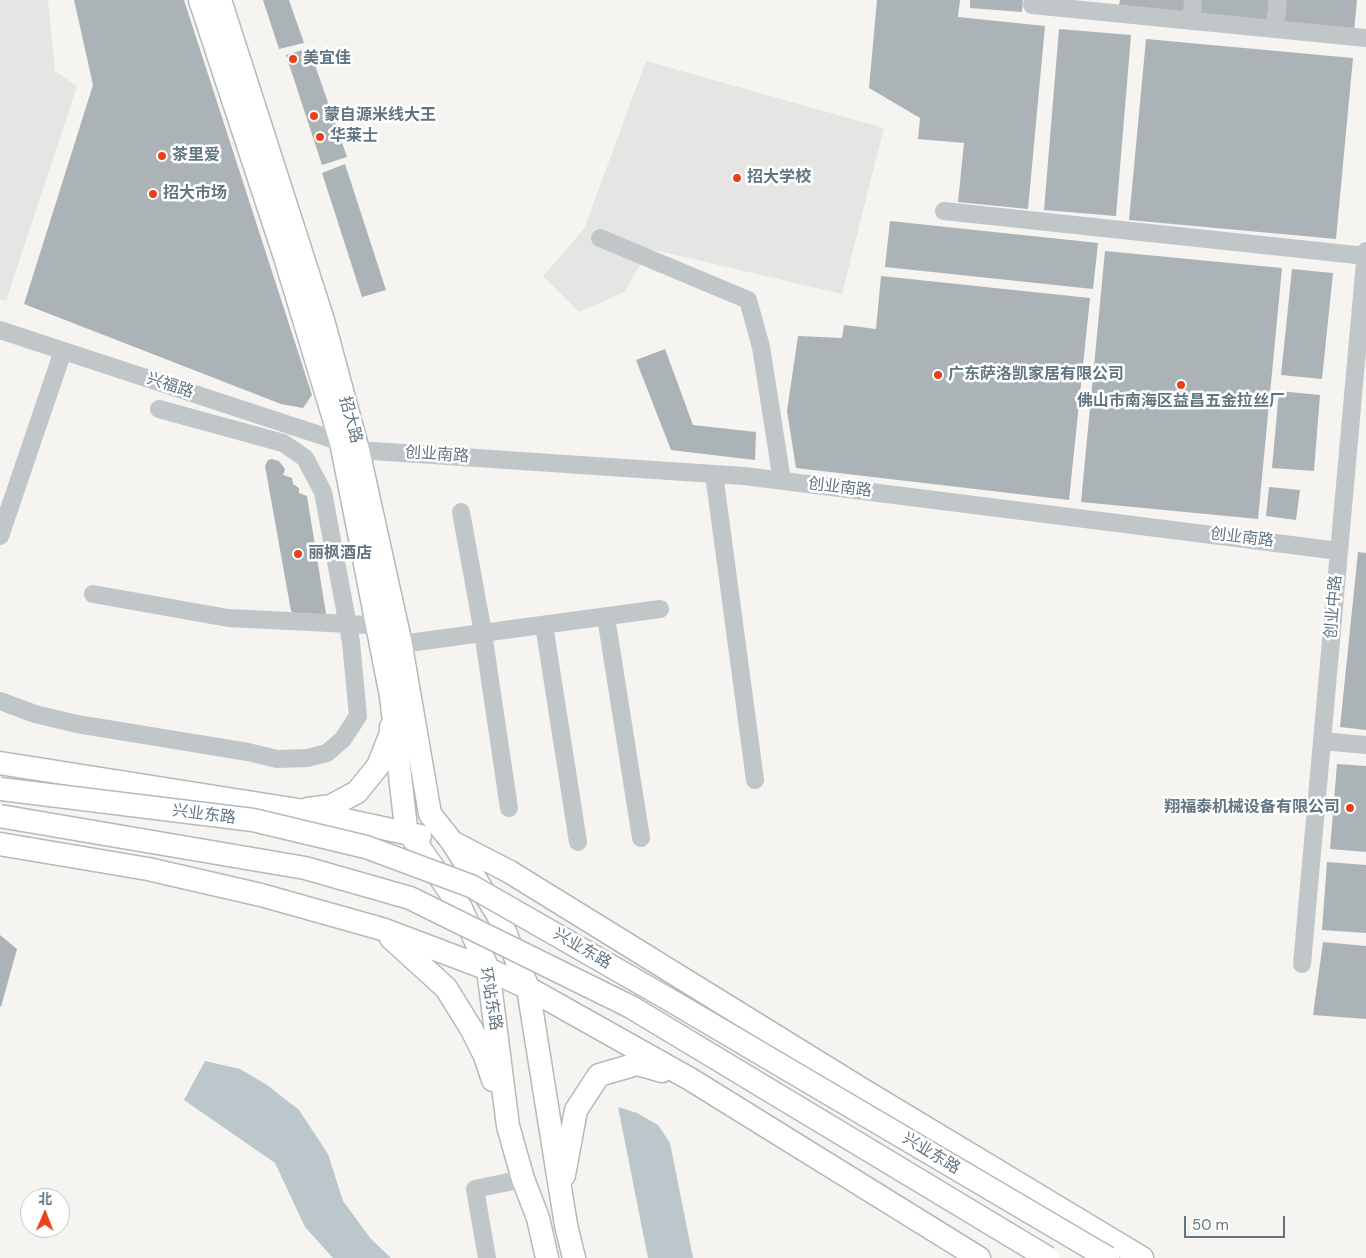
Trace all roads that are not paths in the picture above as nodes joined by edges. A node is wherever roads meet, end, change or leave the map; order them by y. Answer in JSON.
{"nodes":[{"id":1,"x":200,"y":0,"type":"edge"},
{"id":2,"x":220,"y":0,"type":"edge"},
{"id":3,"x":1033,"y":0,"type":"edge"},
{"id":4,"x":1193,"y":0,"type":"edge"},
{"id":5,"x":1278,"y":0,"type":"edge"},
{"id":6,"x":1113,"y":7,"type":"edge"},
{"id":7,"x":1190,"y":21,"type":"junction"},
{"id":8,"x":1275,"y":29,"type":"junction"},
{"id":9,"x":1366,"y":38,"type":"edge"},
{"id":10,"x":944,"y":211,"type":"dead end"},
{"id":11,"x":600,"y":238,"type":"dead end"},
{"id":12,"x":1366,"y":251,"type":"edge"},
{"id":13,"x":1366,"y":256,"type":"edge"},
{"id":14,"x":0,"y":330,"type":"edge"},
{"id":15,"x":1362,"y":344,"type":"edge"},
{"id":16,"x":63,"y":351,"type":"junction"},
{"id":17,"x":159,"y":409,"type":"dead end"},
{"id":18,"x":350,"y":446,"type":"junction"},
{"id":19,"x":714,"y":474,"type":"junction"},
{"id":20,"x":782,"y":481,"type":"junction"},
{"id":21,"x":461,"y":512,"type":"dead end"},
{"id":22,"x":0,"y":536,"type":"edge"},
{"id":23,"x":1339,"y":550,"type":"junction"},
{"id":24,"x":93,"y":594,"type":"dead end"},
{"id":25,"x":660,"y":609,"type":"dead end"},
{"id":26,"x":606,"y":616,"type":"junction"},
{"id":27,"x":348,"y":625,"type":"junction"},
{"id":28,"x":544,"y":625,"type":"junction"},
{"id":29,"x":483,"y":633,"type":"junction"},
{"id":30,"x":389,"y":635,"type":"junction"},
{"id":31,"x":391,"y":696,"type":"junction"},
{"id":32,"x":0,"y":700,"type":"edge"},
{"id":33,"x":1322,"y":741,"type":"junction"},
{"id":34,"x":1366,"y":745,"type":"edge"},
{"id":35,"x":0,"y":763,"type":"edge"},
{"id":36,"x":755,"y":780,"type":"dead end"},
{"id":37,"x":0,"y":790,"type":"edge"},
{"id":38,"x":509,"y":808,"type":"dead end"},
{"id":39,"x":298,"y":810,"type":"junction"},
{"id":40,"x":0,"y":816,"type":"edge"},
{"id":41,"x":409,"y":834,"type":"junction"},
{"id":42,"x":641,"y":838,"type":"dead end"},
{"id":43,"x":578,"y":842,"type":"dead end"},
{"id":44,"x":453,"y":843,"type":"junction"},
{"id":45,"x":0,"y":844,"type":"edge"},
{"id":46,"x":382,"y":929,"type":"junction"},
{"id":47,"x":1302,"y":964,"type":"dead end"},
{"id":48,"x":488,"y":969,"type":"junction"},
{"id":49,"x":528,"y":988,"type":"junction"},
{"id":50,"x":690,"y":1079,"type":"junction"},
{"id":51,"x":508,"y":1126,"type":"junction"},
{"id":52,"x":554,"y":1148,"type":"junction"},
{"id":53,"x":517,"y":1154,"type":"junction"},
{"id":54,"x":523,"y":1180,"type":"junction"},
{"id":55,"x":560,"y":1190,"type":"junction"},
{"id":56,"x":487,"y":1258,"type":"edge"},
{"id":57,"x":547,"y":1258,"type":"edge"},
{"id":58,"x":574,"y":1258,"type":"edge"},
{"id":59,"x":979,"y":1258,"type":"edge"},
{"id":60,"x":1048,"y":1258,"type":"edge"},
{"id":61,"x":1108,"y":1258,"type":"edge"},
{"id":62,"x":1142,"y":1258,"type":"edge"}],
"edges":[{"from":1,"to":18,"type":"main road","name":"招大路"},
{"from":2,"to":18,"type":"main road","name":"招大路"},
{"from":3,"to":6,"type":"street"},
{"from":4,"to":7,"type":"street"},
{"from":5,"to":8,"type":"street"},
{"from":6,"to":7,"type":"street"},
{"from":7,"to":8,"type":"street"},
{"from":8,"to":9,"type":"street"},
{"from":10,"to":13,"type":"street"},
{"from":11,"to":20,"type":"street"},
{"from":12,"to":13,"type":"street","name":"创业中路"},
{"from":13,"to":15,"type":"street","name":"创业中路"},
{"from":14,"to":16,"type":"street","name":"兴福路"},
{"from":15,"to":23,"type":"street","name":"创业中路"},
{"from":16,"to":18,"type":"street","name":"兴福路"},
{"from":16,"to":22,"type":"street"},
{"from":17,"to":27,"type":"street"},
{"from":18,"to":19,"type":"street","name":"创业南路"},
{"from":18,"to":30,"type":"main road","name":"招大路"},
{"from":19,"to":20,"type":"street","name":"创业南路"},
{"from":19,"to":36,"type":"street"},
{"from":20,"to":23,"type":"street","name":"创业南路"},
{"from":21,"to":29,"type":"street"},
{"from":23,"to":33,"type":"street","name":"创业中路"},
{"from":24,"to":27,"type":"street"},
{"from":25,"to":26,"type":"street"},
{"from":26,"to":28,"type":"street"},
{"from":26,"to":42,"type":"street"},
{"from":27,"to":30,"type":"street"},
{"from":27,"to":32,"type":"street"},
{"from":28,"to":29,"type":"street"},
{"from":28,"to":43,"type":"street"},
{"from":29,"to":30,"type":"street"},
{"from":29,"to":38,"type":"street"},
{"from":30,"to":31,"type":"main road","name":"招大路"},
{"from":30,"to":44,"type":"main road","name":"招大路"},
{"from":31,"to":39,"type":"main road"},
{"from":31,"to":41,"type":"main road","name":"环站东路"},
{"from":33,"to":34,"type":"street"},
{"from":33,"to":47,"type":"street","name":"创业中路"},
{"from":35,"to":39,"type":"main road"},
{"from":37,"to":61,"type":"main road","name":"兴业东路","bridge":true},
{"from":39,"to":41,"type":"main road"},
{"from":40,"to":60,"type":"main road","bridge":true},
{"from":41,"to":44,"type":"main road"},
{"from":41,"to":48,"type":"main road","name":"环站东路"},
{"from":44,"to":49,"type":"main road","name":"环站东路"},
{"from":44,"to":62,"type":"main road"},
{"from":45,"to":46,"type":"main road"},
{"from":46,"to":48,"type":"main road"},
{"from":46,"to":51,"type":"main road"},
{"from":48,"to":49,"type":"main road"},
{"from":48,"to":51,"type":"main road","name":"环站东路"},
{"from":49,"to":50,"type":"main road"},
{"from":49,"to":52,"type":"main road","name":"环站东路"},
{"from":50,"to":55,"type":"main road"},
{"from":50,"to":59,"type":"main road"},
{"from":51,"to":53,"type":"main road","name":"环站东路"},
{"from":52,"to":53,"type":"main road"},
{"from":52,"to":55,"type":"main road","name":"环站东路"},
{"from":53,"to":54,"type":"main road","name":"环站东路"},
{"from":54,"to":56,"type":"street"},
{"from":54,"to":57,"type":"main road","name":"环站东路"},
{"from":55,"to":58,"type":"main road","name":"环站东路"}]}
